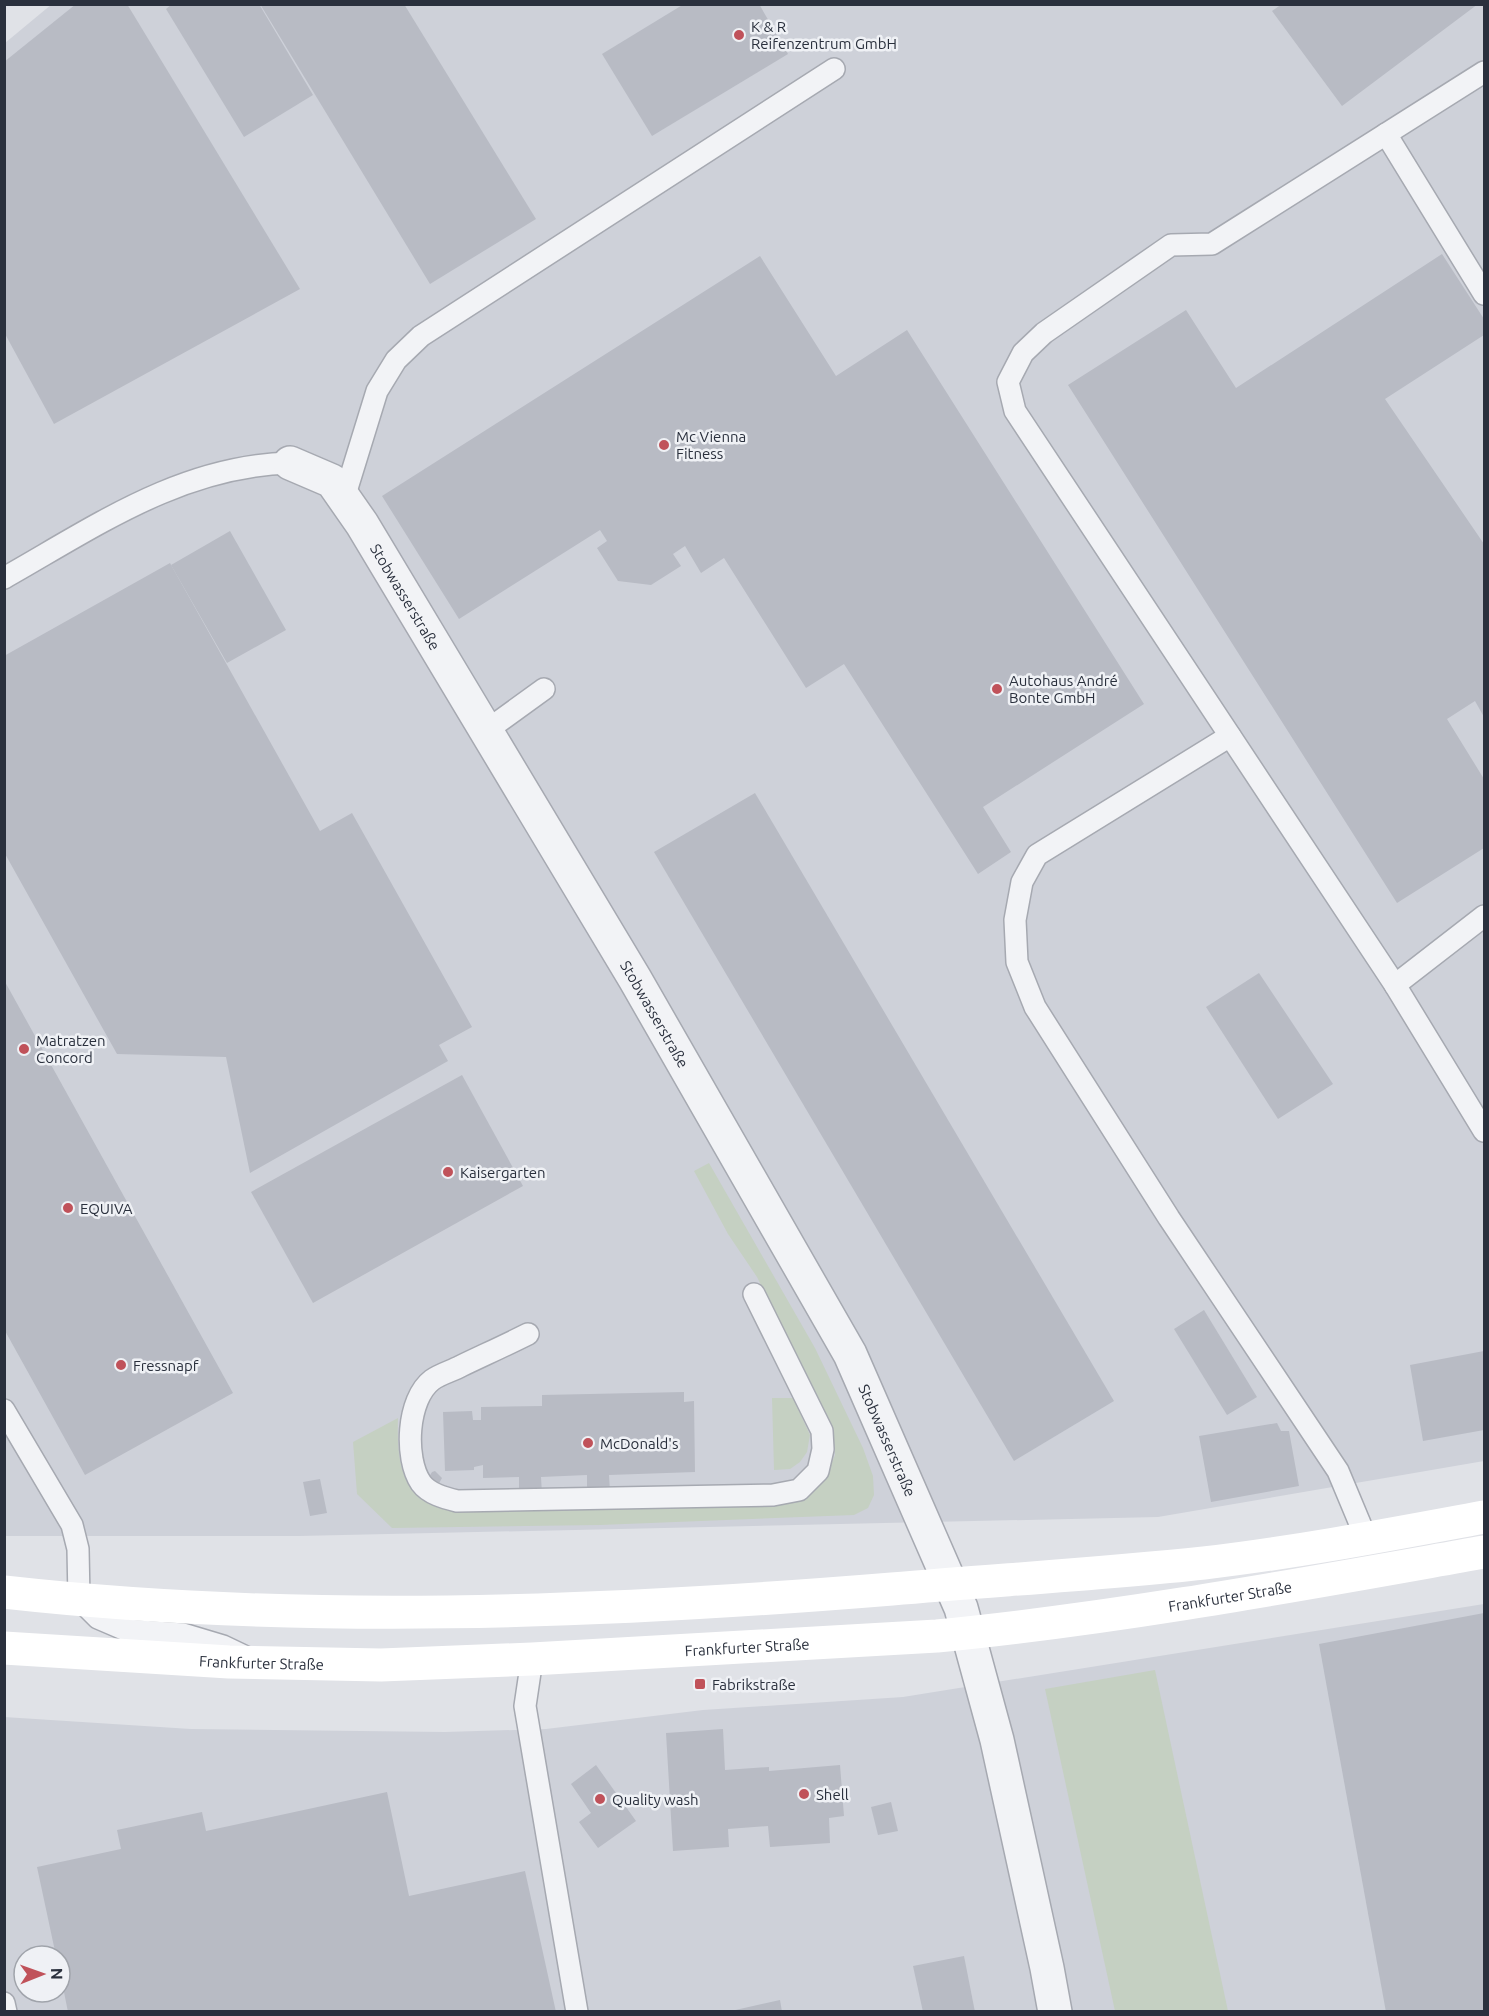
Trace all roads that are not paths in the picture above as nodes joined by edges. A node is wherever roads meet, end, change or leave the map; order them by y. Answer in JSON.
{"nodes":[{"id":1,"x":834,"y":69,"type":"dead end"},
{"id":2,"x":1485,"y":72,"type":"edge"},
{"id":3,"x":1386,"y":134,"type":"junction"},
{"id":4,"x":1485,"y":294,"type":"edge"},
{"id":5,"x":290,"y":463,"type":"joint"},
{"id":6,"x":344,"y":498,"type":"junction"},
{"id":7,"x":4,"y":578,"type":"edge"},
{"id":8,"x":544,"y":689,"type":"dead end"},
{"id":9,"x":486,"y":731,"type":"junction"},
{"id":10,"x":1230,"y":736,"type":"junction"},
{"id":11,"x":1485,"y":916,"type":"edge"},
{"id":12,"x":1395,"y":985,"type":"junction"},
{"id":13,"x":1485,"y":1131,"type":"edge"},
{"id":14,"x":754,"y":1294,"type":"dead end"},
{"id":15,"x":528,"y":1334,"type":"dead end"},
{"id":16,"x":4,"y":1410,"type":"edge"},
{"id":17,"x":1485,"y":1517,"type":"edge"},
{"id":18,"x":1366,"y":1538,"type":"junction"},
{"id":19,"x":1485,"y":1552,"type":"edge"},
{"id":20,"x":4,"y":1592,"type":"edge"},
{"id":21,"x":80,"y":1599,"type":"junction"},
{"id":22,"x":960,"y":1608,"type":"junction"},
{"id":23,"x":4,"y":1648,"type":"edge"},
{"id":24,"x":532,"y":1659,"type":"junction"},
{"id":25,"x":255,"y":1662,"type":"junction"},
{"id":26,"x":4,"y":2003,"type":"edge"},
{"id":27,"x":6,"y":2012,"type":"edge"},
{"id":28,"x":577,"y":2012,"type":"edge"},
{"id":29,"x":1055,"y":2012,"type":"edge"}],
"edges":[{"from":1,"to":6,"type":"lane"},
{"from":2,"to":3,"type":"lane"},
{"from":3,"to":4,"type":"lane"},
{"from":3,"to":10,"type":"lane"},
{"from":5,"to":6,"type":"street","name":"Stobwasserstraße"},
{"from":5,"to":7,"type":"lane"},
{"from":6,"to":9,"type":"street","name":"Stobwasserstraße"},
{"from":8,"to":9,"type":"lane"},
{"from":9,"to":22,"type":"street","name":"Stobwasserstraße"},
{"from":10,"to":12,"type":"lane"},
{"from":10,"to":18,"type":"lane"},
{"from":11,"to":12,"type":"lane"},
{"from":12,"to":13,"type":"lane"},
{"from":14,"to":15,"type":"lane"},
{"from":16,"to":21,"type":"lane"},
{"from":17,"to":18,"type":"main road","name":"Frankfurter Straße"},
{"from":18,"to":22,"type":"main road","name":"Frankfurter Straße"},
{"from":19,"to":22,"type":"main road","name":"Frankfurter Straße"},
{"from":20,"to":21,"type":"main road","name":"Frankfurter Straße"},
{"from":21,"to":22,"type":"main road","name":"Frankfurter Straße"},
{"from":21,"to":25,"type":"lane"},
{"from":22,"to":24,"type":"main road","name":"Frankfurter Straße"},
{"from":22,"to":29,"type":"street"},
{"from":23,"to":25,"type":"main road","name":"Frankfurter Straße"},
{"from":24,"to":25,"type":"main road","name":"Frankfurter Straße"},
{"from":24,"to":28,"type":"lane"},
{"from":26,"to":27,"type":"lane"}]}
